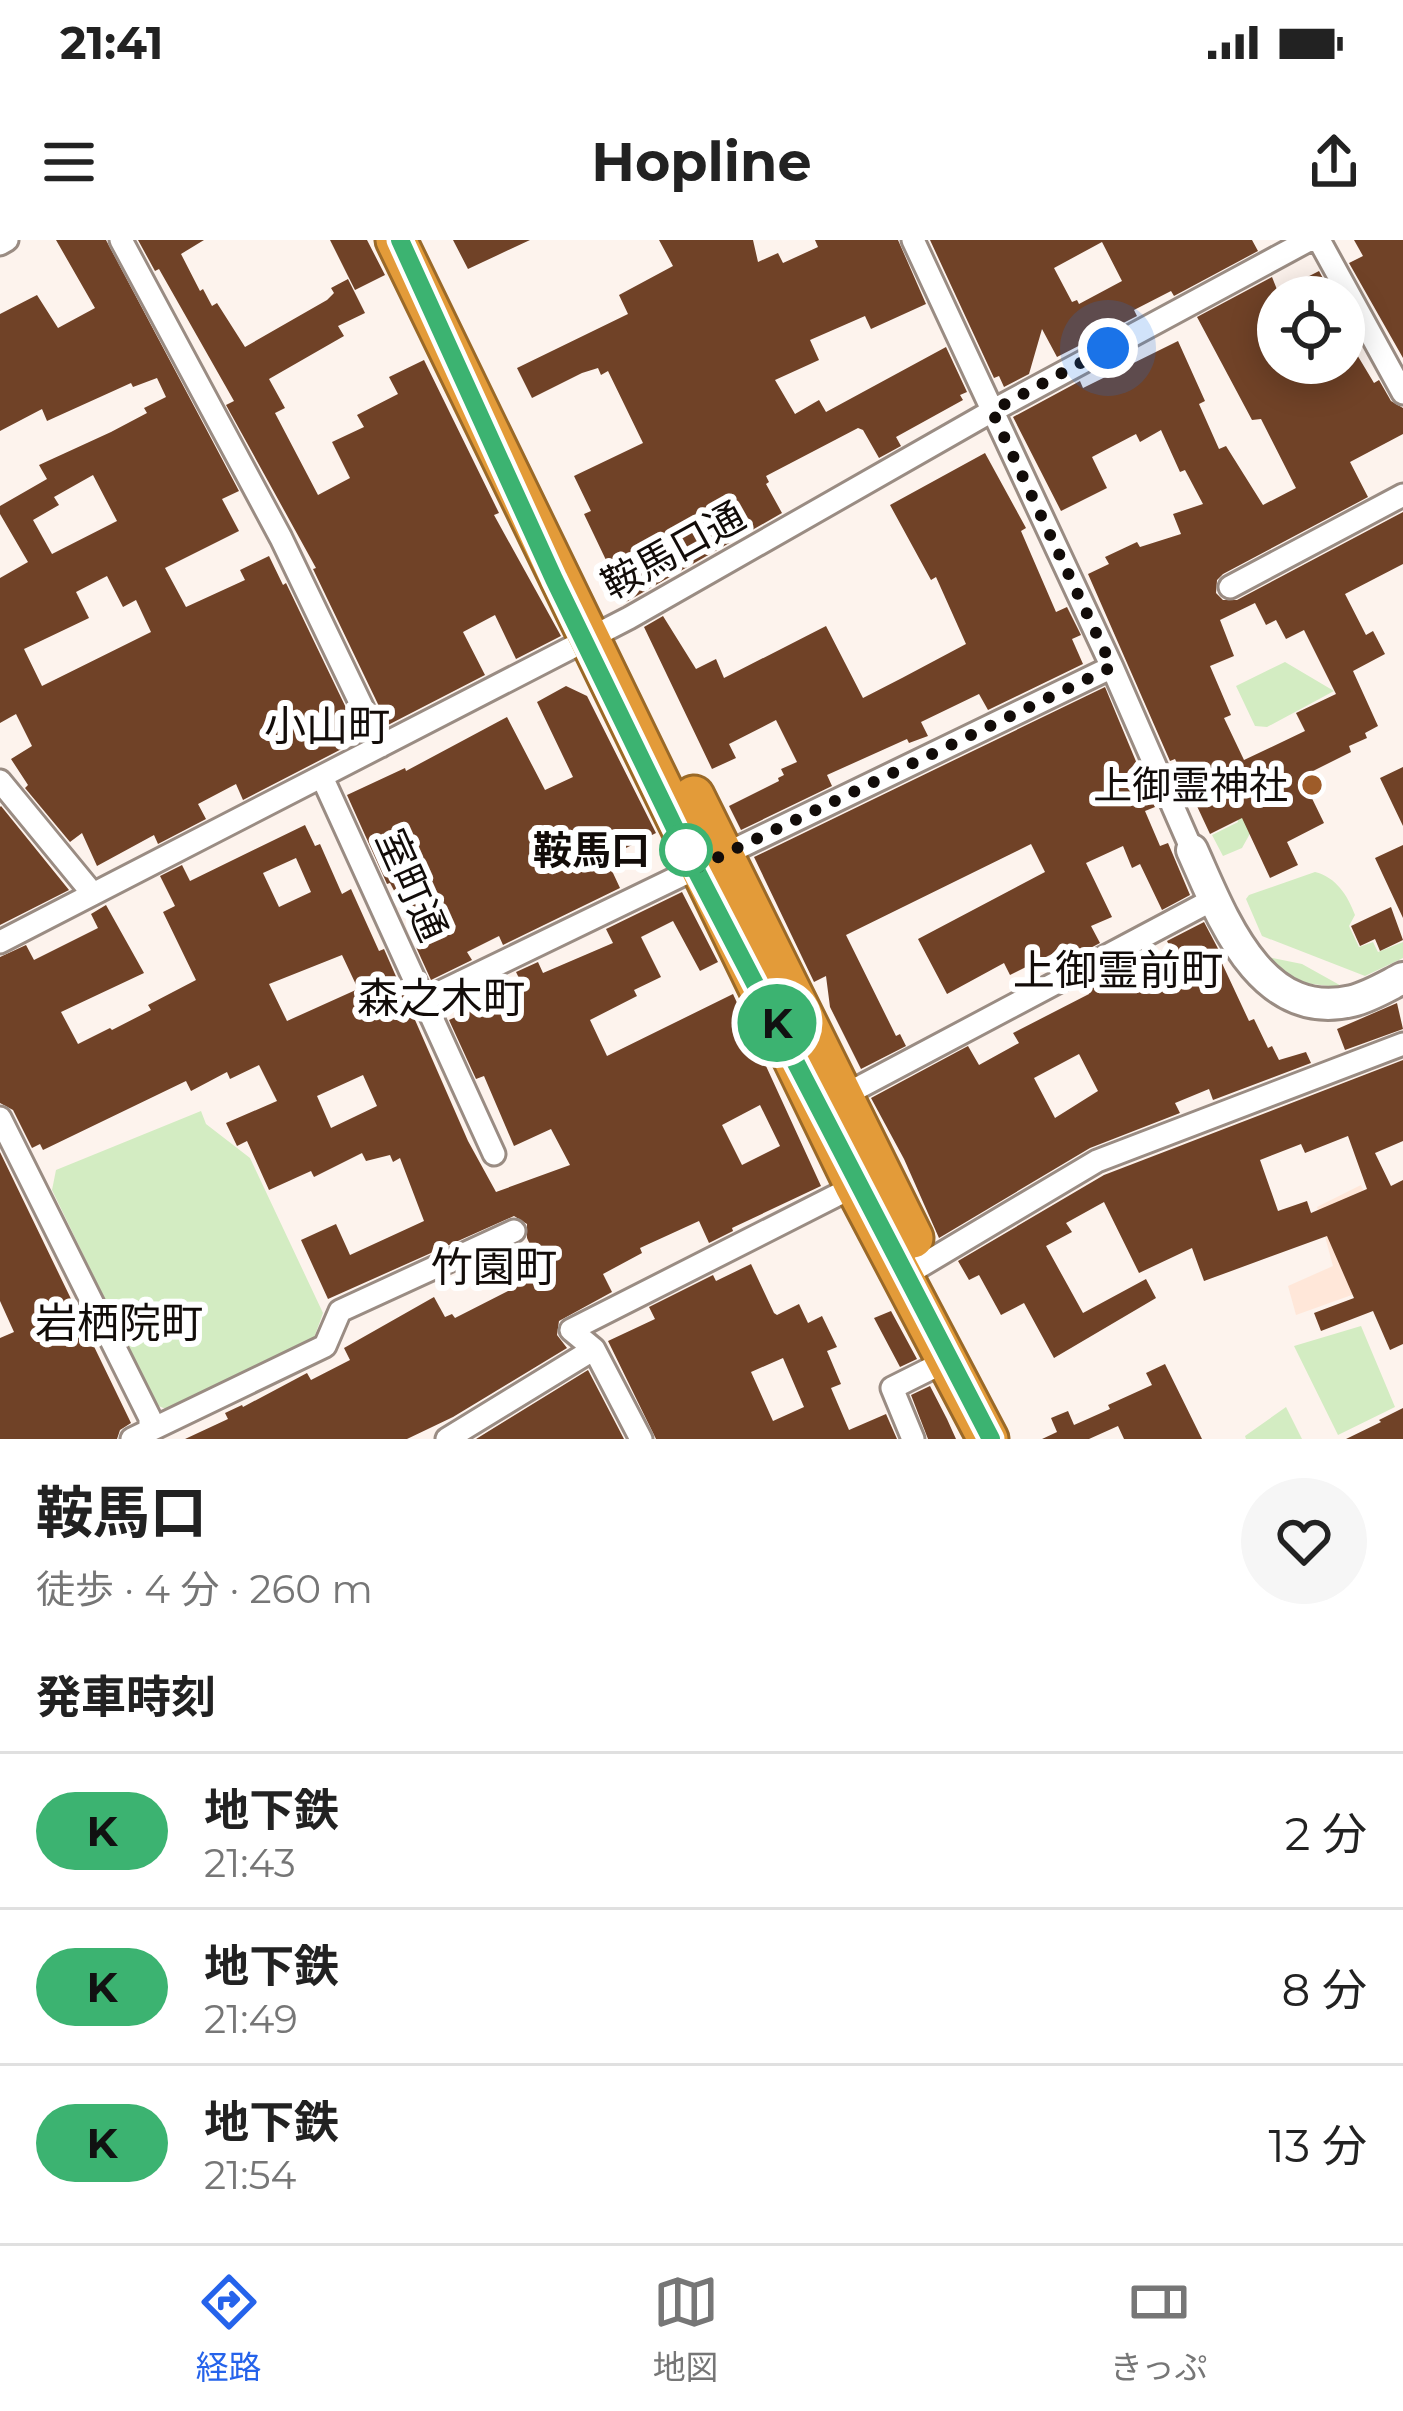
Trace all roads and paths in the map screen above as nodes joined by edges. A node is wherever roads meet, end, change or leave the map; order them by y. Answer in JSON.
{"nodes":[{"id":1,"x":121,"y":240,"type":"edge"},
{"id":2,"x":395,"y":240,"type":"edge"},
{"id":3,"x":425,"y":240,"type":"edge"},
{"id":4,"x":913,"y":240,"type":"edge"},
{"id":5,"x":1309,"y":240,"type":"edge"},
{"id":6,"x":1319,"y":240,"type":"edge"},
{"id":7,"x":1270,"y":249,"type":"edge"},
{"id":8,"x":1403,"y":393,"type":"edge"},
{"id":9,"x":992,"y":411,"type":"junction"},
{"id":10,"x":1403,"y":495,"type":"edge"},
{"id":11,"x":1230,"y":587,"type":"dead end"},
{"id":12,"x":600,"y":631,"type":"junction"},
{"id":13,"x":1112,"y":667,"type":"junction"},
{"id":14,"x":381,"y":746,"type":"junction"},
{"id":15,"x":322,"y":777,"type":"junction"},
{"id":16,"x":0,"y":781,"type":"edge"},
{"id":17,"x":1192,"y":850,"type":"joint"},
{"id":18,"x":711,"y":861,"type":"junction"},
{"id":19,"x":93,"y":894,"type":"junction"},
{"id":20,"x":1214,"y":899,"type":"junction"},
{"id":21,"x":0,"y":942,"type":"edge"},
{"id":22,"x":1401,"y":986,"type":"edge"},
{"id":23,"x":424,"y":1000,"type":"junction"},
{"id":24,"x":1403,"y":1044,"type":"edge"},
{"id":25,"x":830,"y":1103,"type":"junction"},
{"id":26,"x":0,"y":1118,"type":"edge"},
{"id":27,"x":494,"y":1154,"type":"dead end"},
{"id":28,"x":855,"y":1186,"type":"junction"},
{"id":29,"x":514,"y":1231,"type":"dead end"},
{"id":30,"x":915,"y":1270,"type":"junction"},
{"id":31,"x":594,"y":1349,"type":"junction"},
{"id":32,"x":948,"y":1360,"type":"junction"},
{"id":33,"x":141,"y":1435,"type":"edge"},
{"id":34,"x":447,"y":1439,"type":"edge"},
{"id":35,"x":641,"y":1439,"type":"edge"},
{"id":36,"x":913,"y":1439,"type":"edge"},
{"id":37,"x":988,"y":1439,"type":"edge"},
{"id":38,"x":1016,"y":1439,"type":"edge"}],
"edges":[{"from":1,"to":14,"type":"street"},
{"from":2,"to":12,"type":"highway"},
{"from":3,"to":12,"type":"highway"},
{"from":4,"to":9,"type":"street"},
{"from":5,"to":7,"type":"street","name":"鞍馬口通"},
{"from":6,"to":8,"type":"street"},
{"from":7,"to":9,"type":"street","name":"鞍馬口通"},
{"from":9,"to":12,"type":"street","name":"鞍馬口通"},
{"from":9,"to":13,"type":"street"},
{"from":10,"to":11,"type":"street"},
{"from":12,"to":14,"type":"street","name":"鞍馬口通"},
{"from":12,"to":18,"type":"highway"},
{"from":13,"to":17,"type":"street"},
{"from":13,"to":18,"type":"street"},
{"from":14,"to":15,"type":"street","name":"鞍馬口通"},
{"from":15,"to":19,"type":"street","name":"鞍馬口通"},
{"from":15,"to":23,"type":"street","name":"室町通"},
{"from":16,"to":19,"type":"street"},
{"from":17,"to":20,"type":"street"},
{"from":18,"to":23,"type":"street"},
{"from":18,"to":25,"type":"highway"},
{"from":19,"to":21,"type":"street","name":"鞍馬口通"},
{"from":20,"to":22,"type":"street"},
{"from":20,"to":25,"type":"street"},
{"from":23,"to":27,"type":"street","name":"室町通"},
{"from":24,"to":30,"type":"street"},
{"from":25,"to":28,"type":"highway"},
{"from":25,"to":30,"type":"highway"},
{"from":26,"to":33,"type":"street"},
{"from":28,"to":30,"type":"highway"},
{"from":28,"to":31,"type":"street"},
{"from":29,"to":33,"type":"street"},
{"from":30,"to":32,"type":"highway"},
{"from":30,"to":38,"type":"highway"},
{"from":31,"to":34,"type":"street"},
{"from":31,"to":35,"type":"street"},
{"from":32,"to":36,"type":"street"},
{"from":32,"to":37,"type":"highway"}]}
